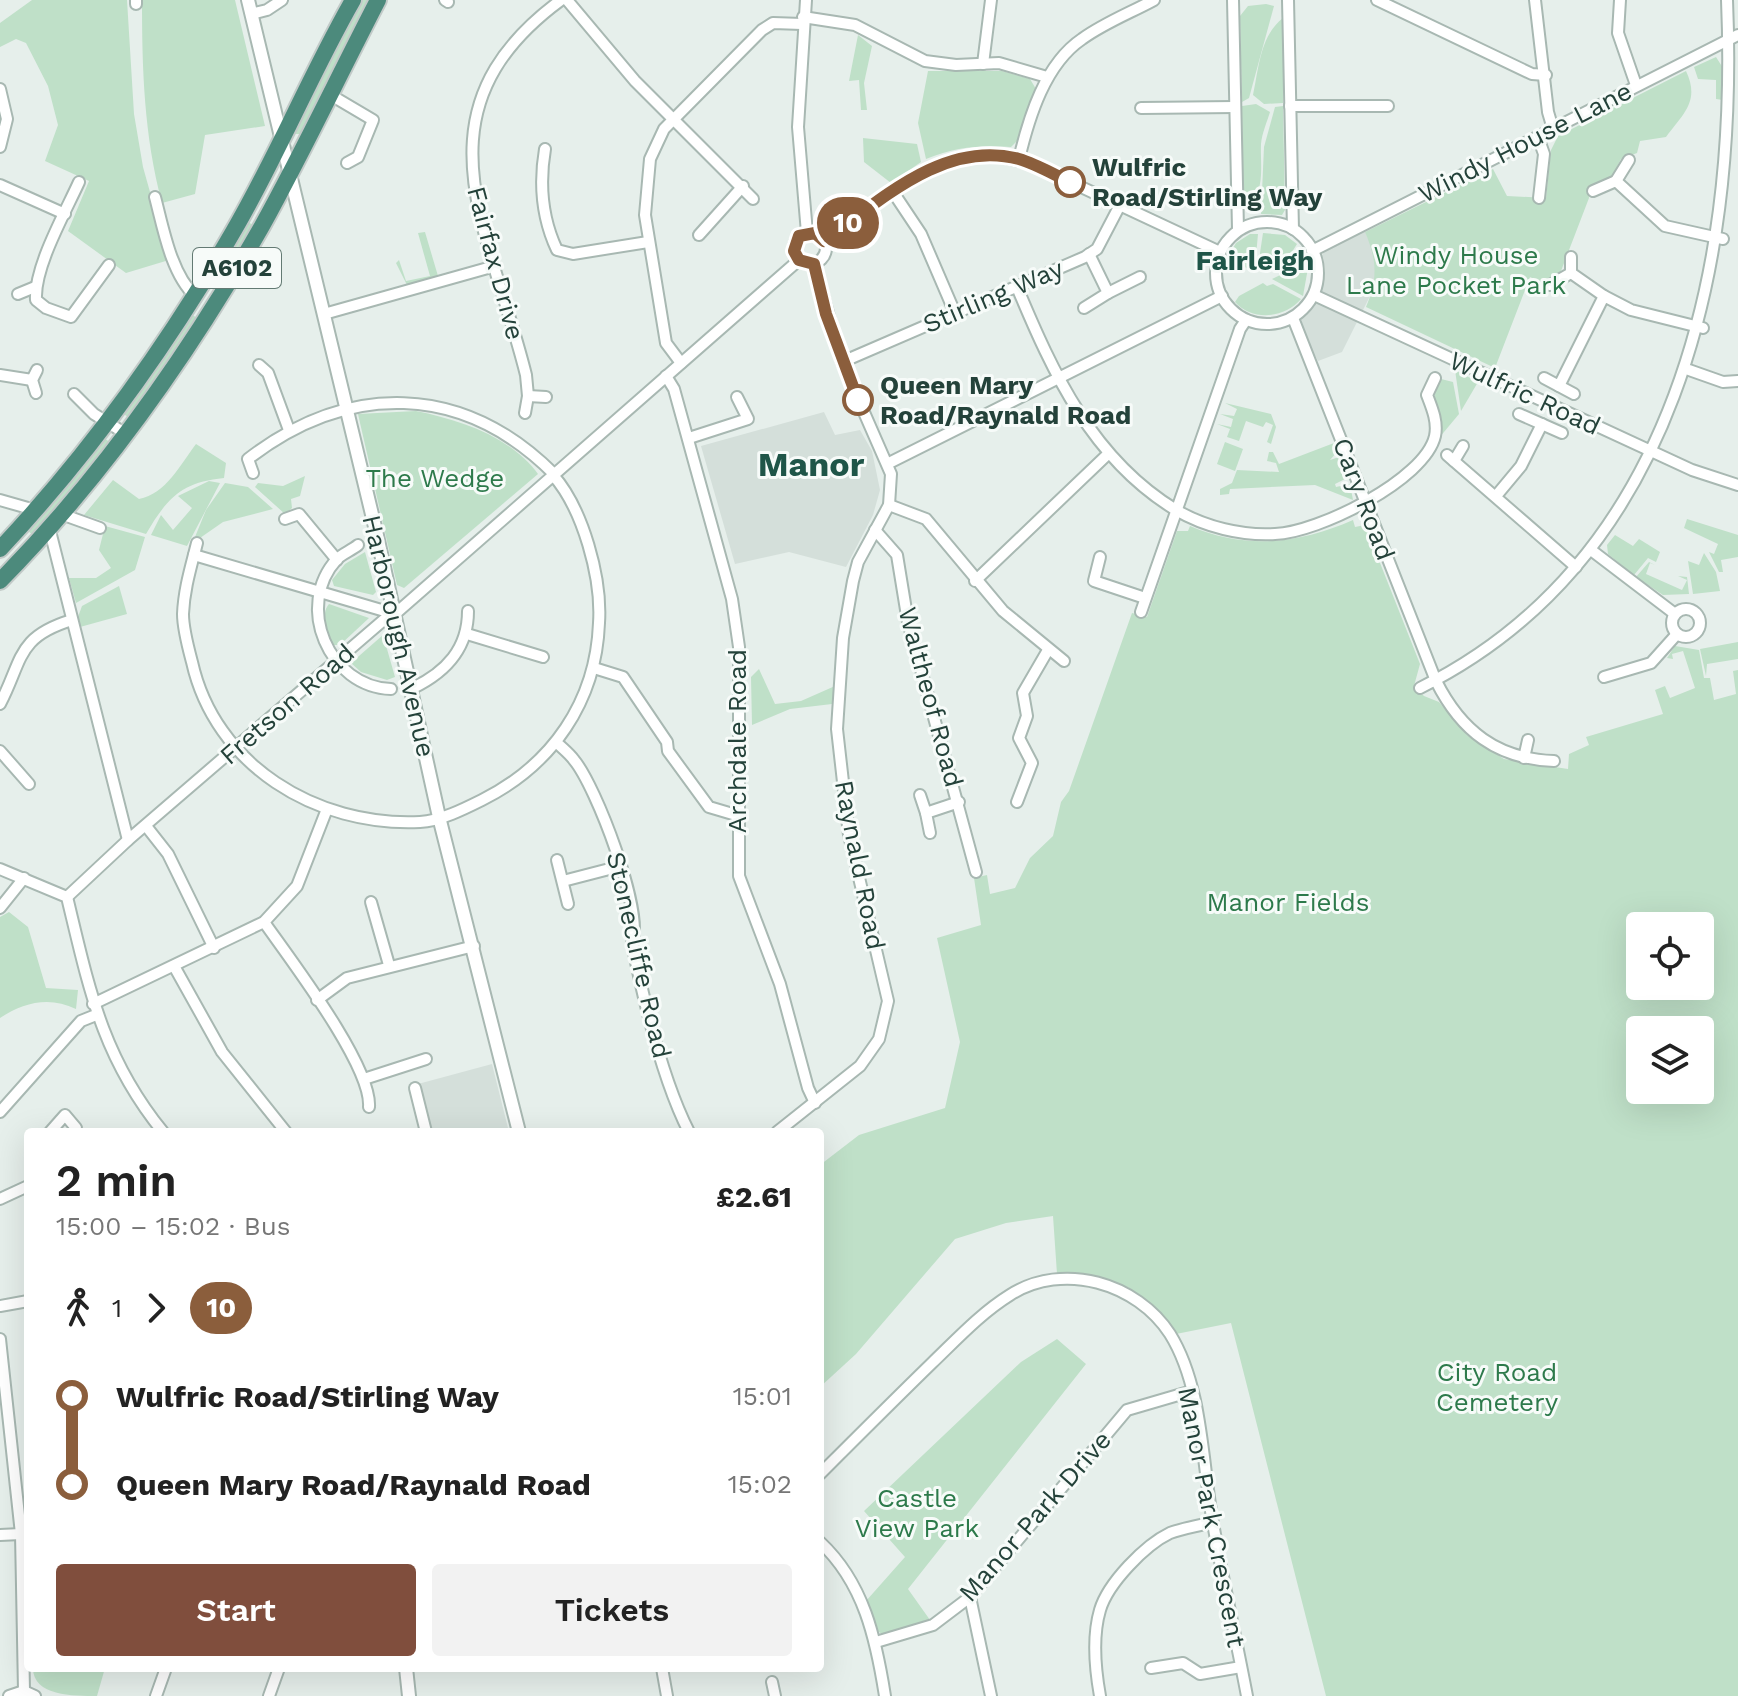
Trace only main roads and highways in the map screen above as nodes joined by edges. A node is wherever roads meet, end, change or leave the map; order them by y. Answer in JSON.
{"nodes":[{"id":1,"x":353,"y":0,"type":"edge"},
{"id":2,"x":378,"y":0,"type":"edge"},
{"id":3,"x":195,"y":296,"type":"junction"},
{"id":4,"x":213,"y":307,"type":"junction"},
{"id":5,"x":0,"y":549,"type":"edge"},
{"id":6,"x":0,"y":581,"type":"edge"}],
"edges":[{"from":1,"to":3,"type":"highway","number":"A6102"},
{"from":2,"to":4,"type":"highway","number":"A6102"},
{"from":3,"to":4,"type":"highway"},
{"from":3,"to":5,"type":"highway","number":"A6102"},
{"from":4,"to":6,"type":"highway","number":"A6102"}]}
